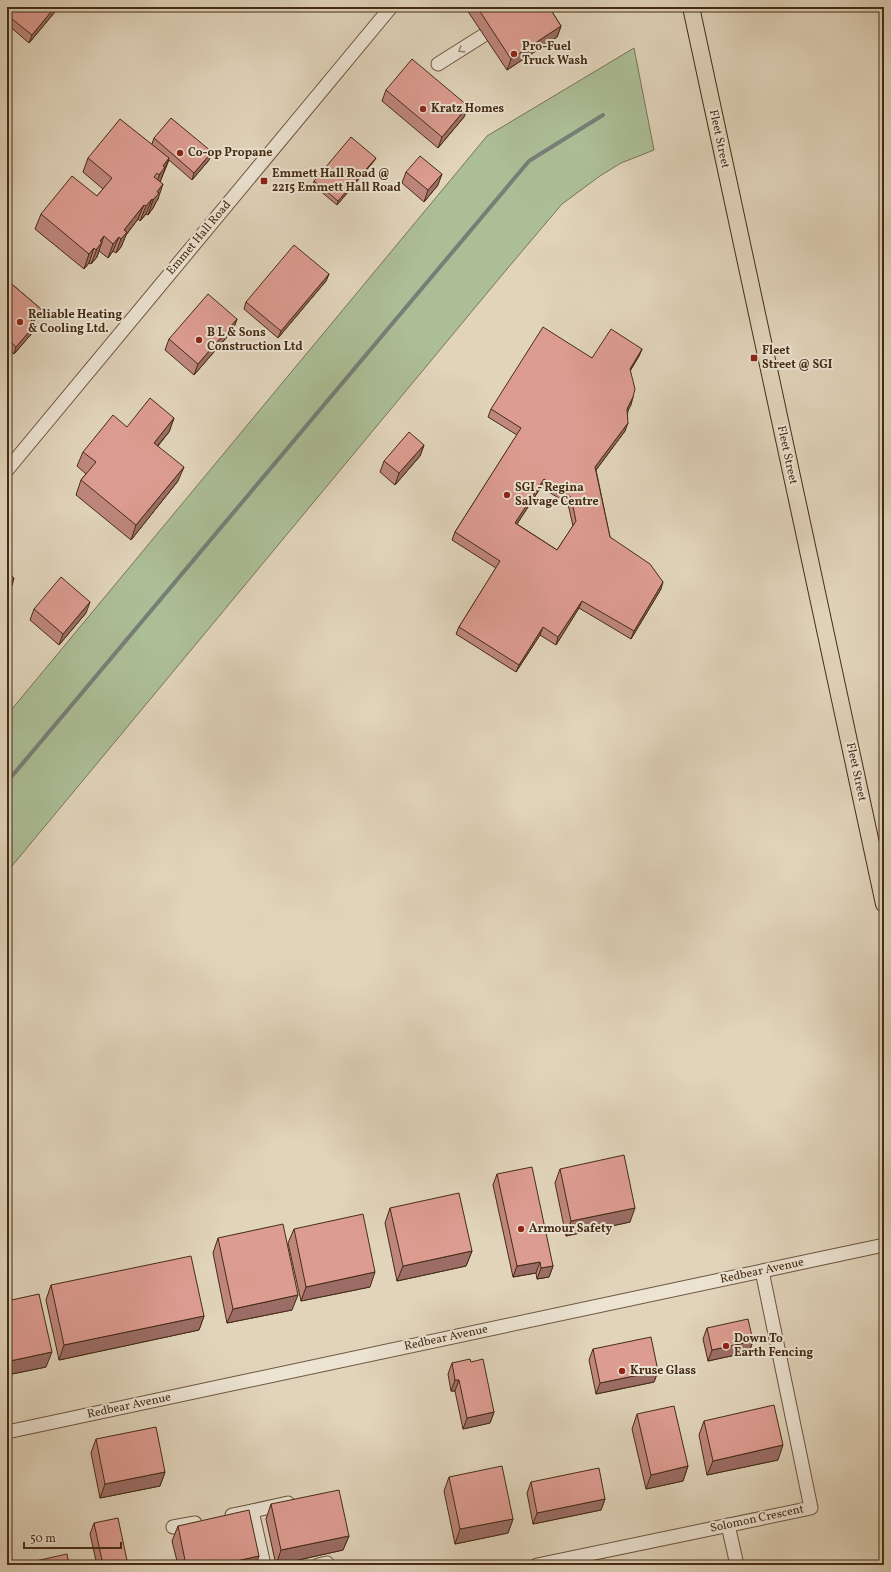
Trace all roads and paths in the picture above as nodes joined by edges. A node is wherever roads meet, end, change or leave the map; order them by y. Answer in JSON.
{"nodes":[{"id":1,"x":391,"y":7,"type":"edge"},
{"id":2,"x":691,"y":7,"type":"edge"},
{"id":3,"x":484,"y":35,"type":"dead end"},
{"id":4,"x":438,"y":64,"type":"dead end"},
{"id":5,"x":7,"y":470,"type":"edge"},
{"id":6,"x":884,"y":904,"type":"edge"},
{"id":7,"x":884,"y":1245,"type":"edge"},
{"id":8,"x":762,"y":1271,"type":"junction"},
{"id":9,"x":7,"y":1432,"type":"edge"},
{"id":10,"x":303,"y":1500,"type":"edge"},
{"id":11,"x":252,"y":1511,"type":"junction"},
{"id":12,"x":728,"y":1525,"type":"junction"},
{"id":13,"x":173,"y":1528,"type":"dead end"},
{"id":14,"x":264,"y":1565,"type":"edge"},
{"id":15,"x":318,"y":1565,"type":"edge"},
{"id":16,"x":327,"y":1565,"type":"edge"},
{"id":17,"x":537,"y":1565,"type":"edge"},
{"id":18,"x":737,"y":1565,"type":"edge"}],
"edges":[{"from":1,"to":5,"type":"street","name":"Emmet Hall Road"},
{"from":2,"to":6,"type":"main road","name":"Fleet Street"},
{"from":3,"to":4,"type":"street","one_way":true},
{"from":7,"to":8,"type":"street","name":"Redbear Avenue"},
{"from":8,"to":9,"type":"street","name":"Redbear Avenue"},
{"from":8,"to":12,"type":"street","name":"Solomon Crescent"},
{"from":10,"to":11,"type":"street"},
{"from":11,"to":13,"type":"street"},
{"from":11,"to":14,"type":"street"},
{"from":12,"to":17,"type":"street","name":"Solomon Crescent"},
{"from":12,"to":18,"type":"street"},
{"from":15,"to":16,"type":"street"}]}
